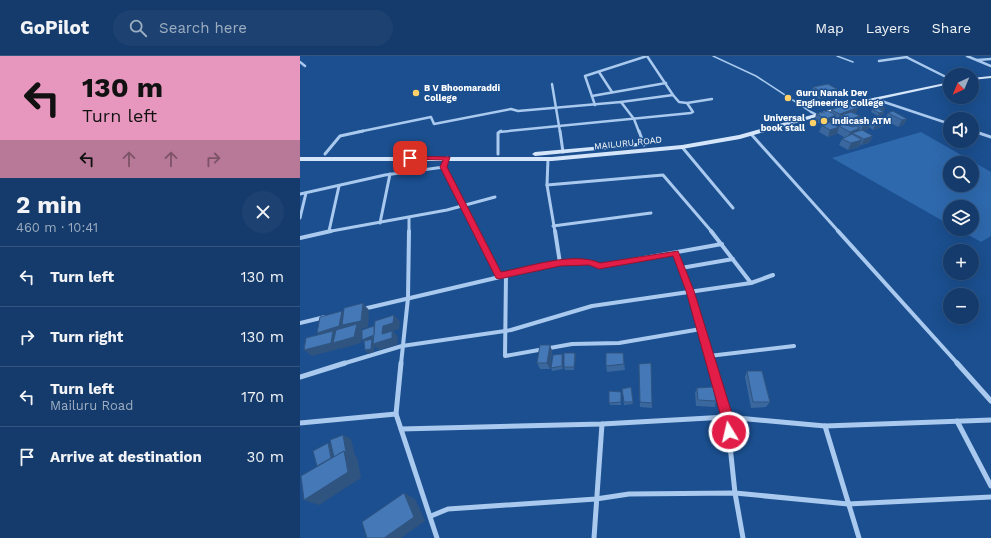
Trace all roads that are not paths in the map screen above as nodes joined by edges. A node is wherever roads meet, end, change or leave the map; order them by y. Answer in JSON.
{"nodes":[{"id":1,"x":647,"y":56,"type":"edge"},
{"id":2,"x":713,"y":56,"type":"edge"},
{"id":3,"x":837,"y":56,"type":"edge"},
{"id":4,"x":909,"y":56,"type":"edge"},
{"id":5,"x":967,"y":56,"type":"edge"},
{"id":6,"x":906,"y":57,"type":"edge"},
{"id":7,"x":991,"y":59,"type":"edge"},
{"id":8,"x":977,"y":60,"type":"junction"},
{"id":9,"x":879,"y":61,"type":"dead end"},
{"id":10,"x":300,"y":62,"type":"edge"},
{"id":11,"x":853,"y":62,"type":"dead end"},
{"id":12,"x":305,"y":66,"type":"dead end"},
{"id":13,"x":991,"y":66,"type":"edge"},
{"id":14,"x":599,"y":72,"type":"junction"},
{"id":15,"x":991,"y":73,"type":"edge"},
{"id":16,"x":979,"y":75,"type":"edge"},
{"id":17,"x":943,"y":76,"type":"edge"},
{"id":18,"x":991,"y":77,"type":"edge"},
{"id":19,"x":979,"y":79,"type":"edge"},
{"id":20,"x":943,"y":81,"type":"edge"},
{"id":21,"x":552,"y":84,"type":"dead end"},
{"id":22,"x":666,"y":84,"type":"junction"},
{"id":23,"x":943,"y":84,"type":"edge"},
{"id":24,"x":612,"y":92,"type":"junction"},
{"id":25,"x":673,"y":95,"type":"junction"},
{"id":26,"x":592,"y":96,"type":"junction"},
{"id":27,"x":712,"y":99,"type":"dead end"},
{"id":28,"x":875,"y":99,"type":"junction"},
{"id":29,"x":622,"y":102,"type":"junction"},
{"id":30,"x":687,"y":103,"type":"junction"},
{"id":31,"x":595,"y":105,"type":"junction"},
{"id":32,"x":557,"y":108,"type":"junction"},
{"id":33,"x":811,"y":112,"type":"junction"},
{"id":34,"x":817,"y":115,"type":"junction"},
{"id":35,"x":634,"y":119,"type":"junction"},
{"id":36,"x":943,"y":122,"type":"edge"},
{"id":37,"x":559,"y":126,"type":"junction"},
{"id":38,"x":979,"y":133,"type":"edge"},
{"id":39,"x":751,"y":134,"type":"junction"},
{"id":40,"x":991,"y":137,"type":"edge"},
{"id":41,"x":644,"y":145,"type":"junction"},
{"id":42,"x":682,"y":147,"type":"junction"},
{"id":43,"x":563,"y":152,"type":"junction"},
{"id":44,"x":300,"y":154,"type":"edge"},
{"id":45,"x":325,"y":154,"type":"junction"},
{"id":46,"x":498,"y":154,"type":"junction"},
{"id":47,"x":447,"y":158,"type":"junction"},
{"id":48,"x":300,"y":159,"type":"edge"},
{"id":49,"x":548,"y":159,"type":"junction"},
{"id":50,"x":444,"y":167,"type":"junction"},
{"id":51,"x":390,"y":174,"type":"junction"},
{"id":52,"x":547,"y":185,"type":"junction"},
{"id":53,"x":339,"y":186,"type":"junction"},
{"id":54,"x":306,"y":193,"type":"junction"},
{"id":55,"x":300,"y":194,"type":"edge"},
{"id":56,"x":495,"y":197,"type":"dead end"},
{"id":57,"x":465,"y":207,"type":"junction"},
{"id":58,"x":733,"y":208,"type":"dead end"},
{"id":59,"x":651,"y":213,"type":"dead end"},
{"id":60,"x":300,"y":218,"type":"edge"},
{"id":61,"x":409,"y":218,"type":"junction"},
{"id":62,"x":380,"y":222,"type":"junction"},
{"id":63,"x":553,"y":226,"type":"junction"},
{"id":64,"x":329,"y":231,"type":"junction"},
{"id":65,"x":300,"y":238,"type":"edge"},
{"id":66,"x":722,"y":244,"type":"junction"},
{"id":67,"x":676,"y":253,"type":"junction"},
{"id":68,"x":733,"y":259,"type":"junction"},
{"id":69,"x":560,"y":263,"type":"junction"},
{"id":70,"x":681,"y":268,"type":"junction"},
{"id":71,"x":506,"y":274,"type":"junction"},
{"id":72,"x":773,"y":275,"type":"dead end"},
{"id":73,"x":499,"y":276,"type":"junction"},
{"id":74,"x":751,"y":283,"type":"junction"},
{"id":75,"x":690,"y":291,"type":"junction"},
{"id":76,"x":408,"y":298,"type":"junction"},
{"id":77,"x":354,"y":310,"type":"edge"},
{"id":78,"x":331,"y":316,"type":"edge"},
{"id":79,"x":300,"y":323,"type":"edge"},
{"id":80,"x":701,"y":329,"type":"junction"},
{"id":81,"x":505,"y":331,"type":"junction"},
{"id":82,"x":402,"y":346,"type":"junction"},
{"id":83,"x":794,"y":346,"type":"dead end"},
{"id":84,"x":709,"y":356,"type":"junction"},
{"id":85,"x":300,"y":377,"type":"edge"},
{"id":86,"x":991,"y":401,"type":"edge"},
{"id":87,"x":396,"y":414,"type":"junction"},
{"id":88,"x":727,"y":417,"type":"junction"},
{"id":89,"x":991,"y":420,"type":"edge"},
{"id":90,"x":957,"y":421,"type":"junction"},
{"id":91,"x":300,"y":423,"type":"edge"},
{"id":92,"x":602,"y":424,"type":"junction"},
{"id":93,"x":825,"y":426,"type":"junction"},
{"id":94,"x":402,"y":429,"type":"junction"},
{"id":95,"x":991,"y":486,"type":"edge"},
{"id":96,"x":735,"y":493,"type":"junction"},
{"id":97,"x":991,"y":497,"type":"edge"},
{"id":98,"x":596,"y":499,"type":"junction"},
{"id":99,"x":848,"y":504,"type":"junction"},
{"id":100,"x":431,"y":516,"type":"junction"},
{"id":101,"x":437,"y":538,"type":"edge"},
{"id":102,"x":594,"y":538,"type":"edge"},
{"id":103,"x":743,"y":538,"type":"edge"},
{"id":104,"x":859,"y":538,"type":"edge"}],
"edges":[{"from":1,"to":14,"type":"street"},
{"from":1,"to":22,"type":"street"},
{"from":2,"to":33,"type":"lane"},
{"from":3,"to":11,"type":"lane"},
{"from":4,"to":6,"type":"street"},
{"from":5,"to":8,"type":"street"},
{"from":6,"to":9,"type":"street"},
{"from":6,"to":17,"type":"street"},
{"from":7,"to":8,"type":"street"},
{"from":8,"to":13,"type":"street"},
{"from":10,"to":12,"type":"street"},
{"from":14,"to":24,"type":"street"},
{"from":14,"to":26,"type":"street"},
{"from":15,"to":16,"type":"street"},
{"from":18,"to":19,"type":"street"},
{"from":20,"to":33,"type":"street"},
{"from":21,"to":32,"type":"street"},
{"from":22,"to":24,"type":"street"},
{"from":22,"to":25,"type":"street"},
{"from":23,"to":28,"type":"street","name":"MAILURU ROAD"},
{"from":24,"to":26,"type":"street"},
{"from":25,"to":29,"type":"street"},
{"from":25,"to":30,"type":"street"},
{"from":26,"to":31,"type":"street"},
{"from":27,"to":30,"type":"street"},
{"from":28,"to":34,"type":"street","name":"MAILURU ROAD"},
{"from":28,"to":36,"type":"street"},
{"from":29,"to":31,"type":"street"},
{"from":29,"to":35,"type":"street"},
{"from":30,"to":35,"type":"street"},
{"from":31,"to":32,"type":"street"},
{"from":32,"to":37,"type":"street"},
{"from":32,"to":45,"type":"street"},
{"from":33,"to":34,"type":"street"},
{"from":33,"to":41,"type":"street"},
{"from":34,"to":39,"type":"street","name":"MAILURU ROAD"},
{"from":35,"to":37,"type":"street"},
{"from":35,"to":41,"type":"street"},
{"from":37,"to":43,"type":"street"},
{"from":37,"to":46,"type":"street"},
{"from":38,"to":40,"type":"street"},
{"from":39,"to":42,"type":"street","name":"MAILURU ROAD"},
{"from":39,"to":86,"type":"street"},
{"from":41,"to":43,"type":"street"},
{"from":42,"to":49,"type":"street","name":"MAILURU ROAD"},
{"from":42,"to":58,"type":"street"},
{"from":43,"to":46,"type":"street"},
{"from":44,"to":45,"type":"street"},
{"from":45,"to":46,"type":"street"},
{"from":47,"to":48,"type":"street","name":"MAILURU ROAD"},
{"from":47,"to":49,"type":"street","name":"MAILURU ROAD"},
{"from":47,"to":50,"type":"street"},
{"from":49,"to":52,"type":"street"},
{"from":50,"to":51,"type":"street"},
{"from":50,"to":57,"type":"street"},
{"from":51,"to":53,"type":"street"},
{"from":51,"to":62,"type":"street"},
{"from":52,"to":63,"type":"street"},
{"from":52,"to":66,"type":"street"},
{"from":53,"to":54,"type":"street"},
{"from":53,"to":64,"type":"street"},
{"from":54,"to":55,"type":"street"},
{"from":54,"to":60,"type":"street"},
{"from":56,"to":57,"type":"street"},
{"from":57,"to":61,"type":"street"},
{"from":57,"to":73,"type":"street"},
{"from":59,"to":63,"type":"street"},
{"from":61,"to":62,"type":"street"},
{"from":61,"to":76,"type":"street"},
{"from":62,"to":64,"type":"street"},
{"from":63,"to":69,"type":"street"},
{"from":64,"to":65,"type":"street"},
{"from":66,"to":67,"type":"street"},
{"from":66,"to":68,"type":"street"},
{"from":67,"to":69,"type":"street"},
{"from":67,"to":70,"type":"street"},
{"from":68,"to":70,"type":"street"},
{"from":68,"to":74,"type":"street"},
{"from":69,"to":71,"type":"street"},
{"from":70,"to":75,"type":"street"},
{"from":71,"to":73,"type":"street"},
{"from":71,"to":81,"type":"street"},
{"from":72,"to":74,"type":"street"},
{"from":73,"to":76,"type":"street"},
{"from":74,"to":75,"type":"street"},
{"from":75,"to":80,"type":"street"},
{"from":75,"to":81,"type":"street"},
{"from":76,"to":77,"type":"street"},
{"from":76,"to":82,"type":"street"},
{"from":78,"to":79,"type":"street"},
{"from":80,"to":81,"type":"street"},
{"from":80,"to":84,"type":"street"},
{"from":81,"to":82,"type":"street"},
{"from":82,"to":85,"type":"street"},
{"from":82,"to":87,"type":"street"},
{"from":83,"to":84,"type":"street"},
{"from":84,"to":88,"type":"street"},
{"from":87,"to":91,"type":"street"},
{"from":87,"to":94,"type":"street"},
{"from":88,"to":92,"type":"street"},
{"from":88,"to":93,"type":"street"},
{"from":88,"to":96,"type":"street"},
{"from":89,"to":90,"type":"street"},
{"from":90,"to":93,"type":"street"},
{"from":90,"to":95,"type":"street"},
{"from":92,"to":94,"type":"street"},
{"from":92,"to":98,"type":"street"},
{"from":93,"to":99,"type":"street"},
{"from":94,"to":100,"type":"street"},
{"from":96,"to":98,"type":"street"},
{"from":96,"to":99,"type":"street"},
{"from":96,"to":103,"type":"street"},
{"from":97,"to":99,"type":"street"},
{"from":98,"to":100,"type":"street"},
{"from":98,"to":102,"type":"street"},
{"from":99,"to":104,"type":"street"},
{"from":100,"to":101,"type":"street"}]}
